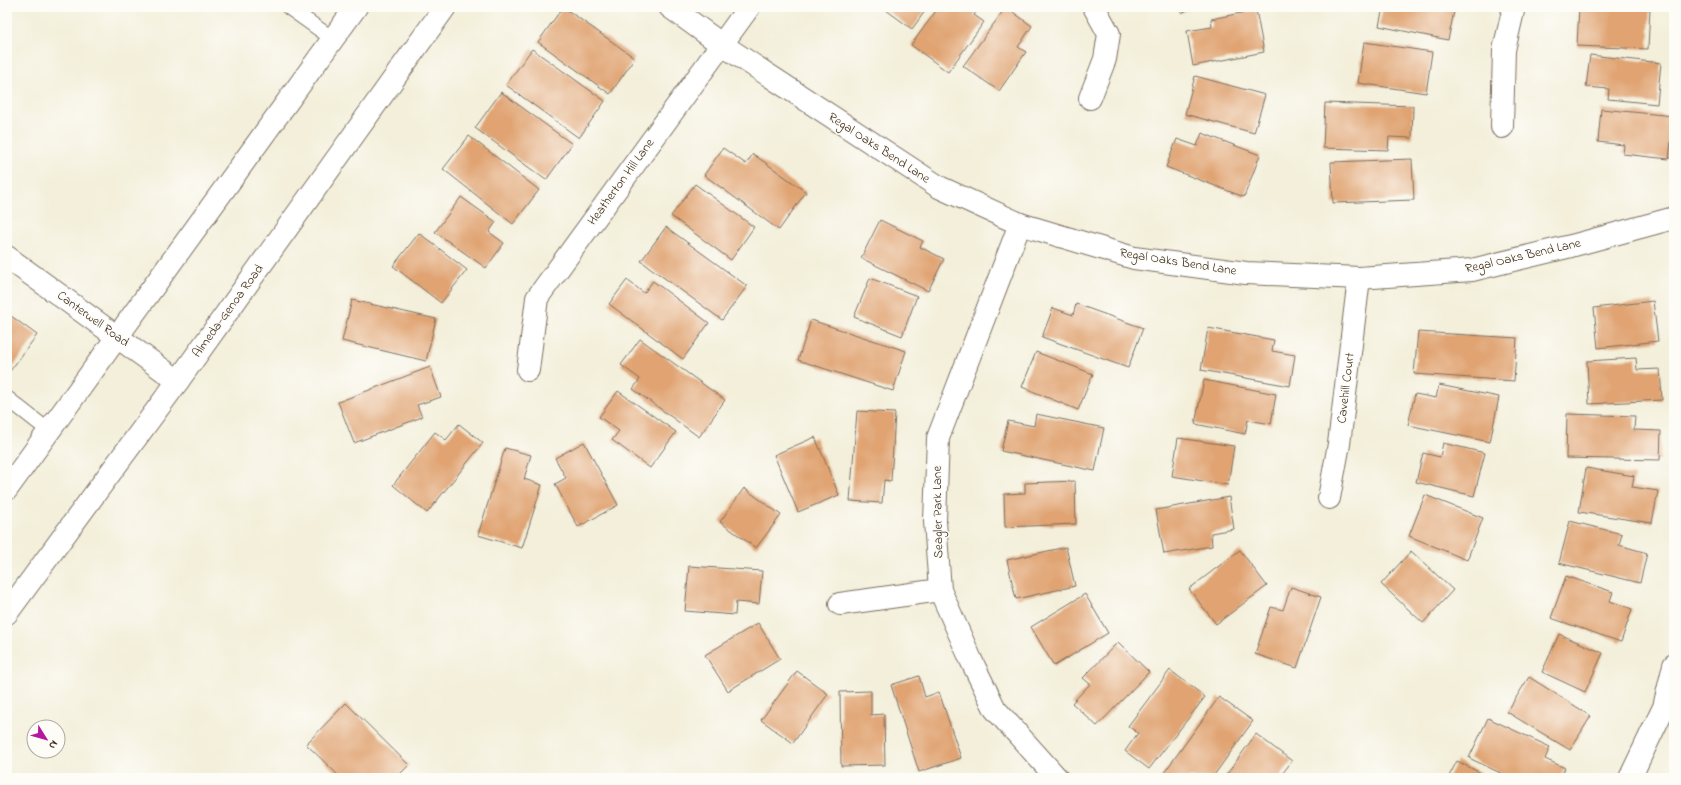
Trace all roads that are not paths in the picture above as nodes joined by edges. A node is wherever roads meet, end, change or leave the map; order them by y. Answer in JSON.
{"nodes":[{"id":1,"x":288,"y":7,"type":"edge"},
{"id":2,"x":356,"y":7,"type":"edge"},
{"id":3,"x":445,"y":7,"type":"edge"},
{"id":4,"x":670,"y":7,"type":"edge"},
{"id":5,"x":749,"y":7,"type":"edge"},
{"id":6,"x":1094,"y":7,"type":"edge"},
{"id":7,"x":1514,"y":7,"type":"edge"},
{"id":8,"x":333,"y":39,"type":"junction"},
{"id":9,"x":721,"y":44,"type":"junction"},
{"id":10,"x":1090,"y":98,"type":"dead end"},
{"id":11,"x":1502,"y":127,"type":"dead end"},
{"id":12,"x":1674,"y":218,"type":"edge"},
{"id":13,"x":1020,"y":224,"type":"junction"},
{"id":14,"x":7,"y":257,"type":"edge"},
{"id":15,"x":1359,"y":278,"type":"junction"},
{"id":16,"x":118,"y":337,"type":"junction"},
{"id":17,"x":528,"y":370,"type":"dead end"},
{"id":18,"x":178,"y":381,"type":"junction"},
{"id":19,"x":7,"y":398,"type":"edge"},
{"id":20,"x":49,"y":432,"type":"junction"},
{"id":21,"x":7,"y":489,"type":"edge"},
{"id":22,"x":1329,"y":498,"type":"dead end"},
{"id":23,"x":940,"y":590,"type":"junction"},
{"id":24,"x":840,"y":604,"type":"dead end"},
{"id":25,"x":7,"y":613,"type":"edge"},
{"id":26,"x":1674,"y":664,"type":"edge"},
{"id":27,"x":1669,"y":709,"type":"edge"},
{"id":28,"x":1057,"y":778,"type":"edge"},
{"id":29,"x":1630,"y":778,"type":"edge"}],
"edges":[{"from":1,"to":8,"type":"lane"},
{"from":2,"to":8,"type":"street"},
{"from":3,"to":18,"type":"street","name":"Almeda-Genoa Road"},
{"from":4,"to":9,"type":"street","name":"Regal Oaks Bend Lane"},
{"from":5,"to":9,"type":"street","name":"Heatherton Hill Lane"},
{"from":6,"to":10,"type":"street"},
{"from":7,"to":11,"type":"street"},
{"from":8,"to":16,"type":"street"},
{"from":9,"to":13,"type":"street","name":"Regal Oaks Bend Lane"},
{"from":9,"to":17,"type":"street","name":"Heatherton Hill Lane"},
{"from":12,"to":15,"type":"street","name":"Regal Oaks Bend Lane"},
{"from":13,"to":15,"type":"street","name":"Regal Oaks Bend Lane"},
{"from":13,"to":23,"type":"street","name":"Seagler Park Lane"},
{"from":14,"to":16,"type":"street","name":"Canterwell Road"},
{"from":15,"to":22,"type":"street","name":"Cavehill Court"},
{"from":16,"to":18,"type":"street","name":"Canterwell Road"},
{"from":16,"to":20,"type":"street"},
{"from":18,"to":25,"type":"street","name":"Almeda-Genoa Road"},
{"from":19,"to":20,"type":"lane"},
{"from":20,"to":21,"type":"street"},
{"from":23,"to":24,"type":"street"},
{"from":23,"to":28,"type":"street","name":"Seagler Park Lane"},
{"from":26,"to":27,"type":"street"},
{"from":27,"to":29,"type":"street"}]}
